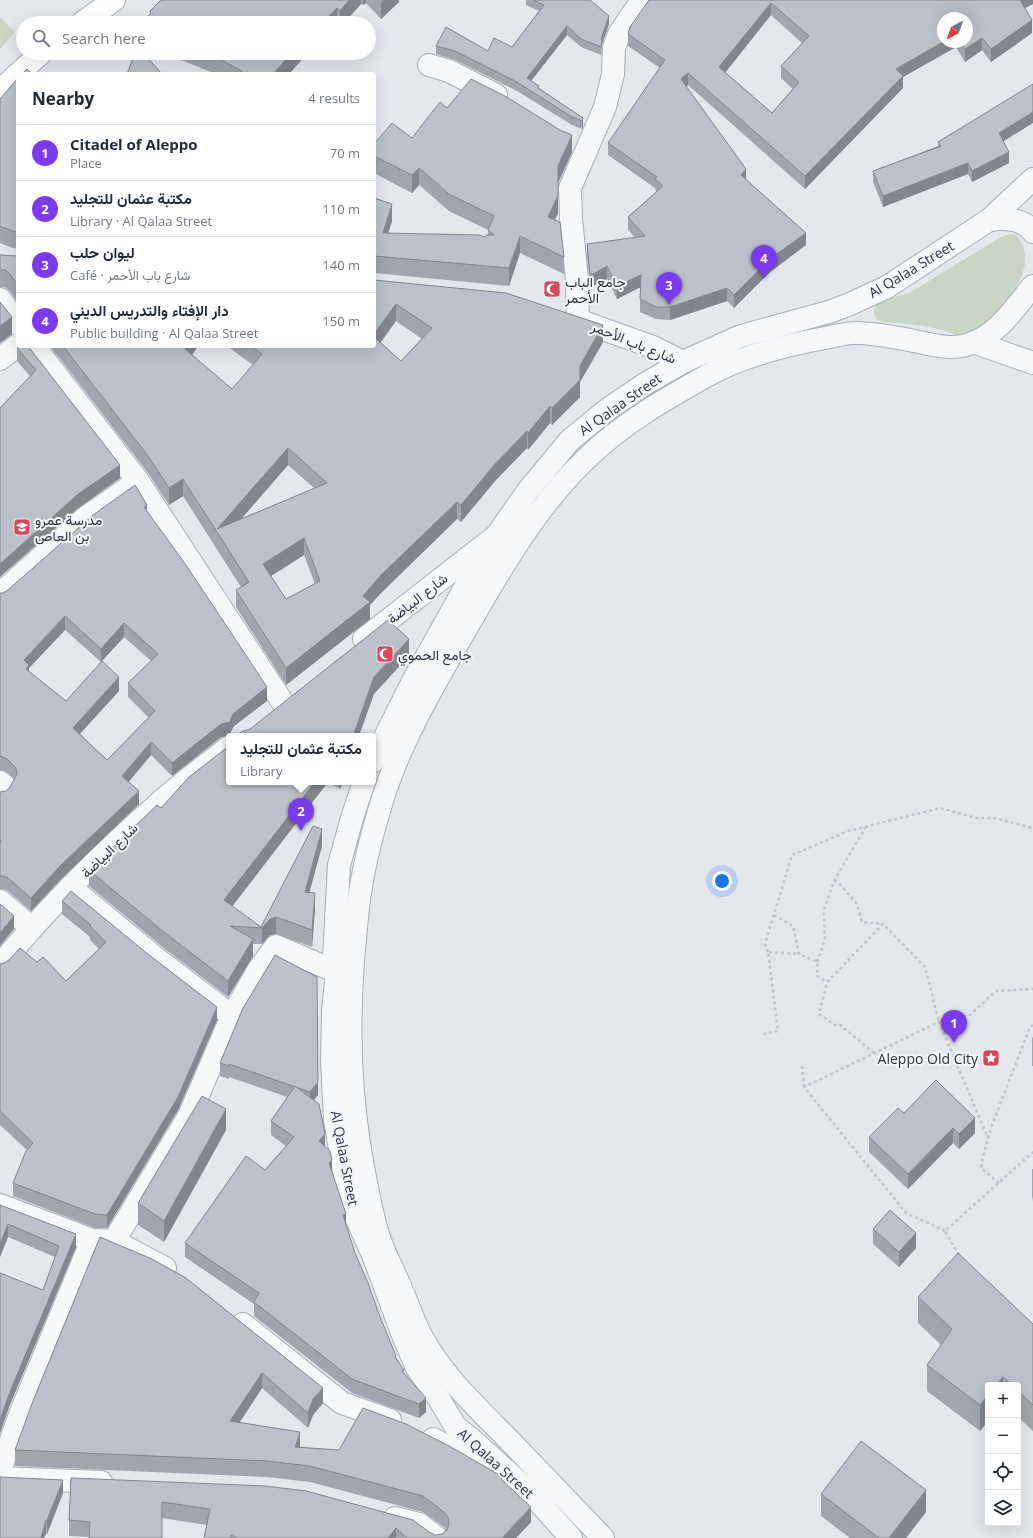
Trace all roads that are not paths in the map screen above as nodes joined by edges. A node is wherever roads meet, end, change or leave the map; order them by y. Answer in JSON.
{"nodes":[{"id":1,"x":114,"y":0,"type":"edge"},
{"id":2,"x":642,"y":0,"type":"edge"},
{"id":3,"x":92,"y":16,"type":"edge"},
{"id":4,"x":33,"y":60,"type":"edge"},
{"id":5,"x":429,"y":65,"type":"dead end"},
{"id":6,"x":20,"y":72,"type":"edge"},
{"id":7,"x":16,"y":76,"type":"edge"},
{"id":8,"x":0,"y":91,"type":"edge"},
{"id":9,"x":511,"y":102,"type":"edge"},
{"id":10,"x":1033,"y":178,"type":"edge"},
{"id":11,"x":989,"y":220,"type":"junction"},
{"id":12,"x":1033,"y":232,"type":"edge"},
{"id":13,"x":1033,"y":286,"type":"edge"},
{"id":14,"x":0,"y":299,"type":"edge"},
{"id":15,"x":850,"y":304,"type":"junction"},
{"id":16,"x":557,"y":313,"type":"edge"},
{"id":17,"x":578,"y":320,"type":"junction"},
{"id":18,"x":16,"y":321,"type":"edge"},
{"id":19,"x":854,"y":332,"type":"junction"},
{"id":20,"x":976,"y":343,"type":"junction"},
{"id":21,"x":16,"y":347,"type":"edge"},
{"id":22,"x":36,"y":348,"type":"edge"},
{"id":23,"x":0,"y":359,"type":"edge"},
{"id":24,"x":684,"y":362,"type":"junction"},
{"id":25,"x":1033,"y":363,"type":"edge"},
{"id":26,"x":138,"y":481,"type":"junction"},
{"id":27,"x":497,"y":535,"type":"junction"},
{"id":28,"x":0,"y":594,"type":"edge"},
{"id":29,"x":346,"y":654,"type":"edge"},
{"id":30,"x":266,"y":717,"type":"edge"},
{"id":31,"x":226,"y":749,"type":"edge"},
{"id":32,"x":376,"y":755,"type":"edge"},
{"id":33,"x":0,"y":782,"type":"edge"},
{"id":34,"x":363,"y":785,"type":"edge"},
{"id":35,"x":0,"y":793,"type":"edge"},
{"id":36,"x":70,"y":887,"type":"junction"},
{"id":37,"x":0,"y":901,"type":"edge"},
{"id":38,"x":32,"y":928,"type":"junction"},
{"id":39,"x":0,"y":965,"type":"edge"},
{"id":40,"x":338,"y":972,"type":"junction"},
{"id":41,"x":232,"y":1016,"type":"junction"},
{"id":42,"x":0,"y":1205,"type":"edge"},
{"id":43,"x":92,"y":1240,"type":"junction"},
{"id":44,"x":114,"y":1241,"type":"junction"},
{"id":45,"x":180,"y":1276,"type":"edge"},
{"id":46,"x":230,"y":1313,"type":"edge"},
{"id":47,"x":489,"y":1455,"type":"junction"},
{"id":48,"x":0,"y":1470,"type":"edge"},
{"id":49,"x":0,"y":1478,"type":"edge"},
{"id":50,"x":117,"y":1483,"type":"edge"},
{"id":51,"x":374,"y":1512,"type":"edge"},
{"id":52,"x":437,"y":1538,"type":"edge"},
{"id":53,"x":572,"y":1538,"type":"edge"},
{"id":54,"x":603,"y":1538,"type":"edge"}],
"edges":[{"from":1,"to":3,"type":"main road"},
{"from":2,"to":17,"type":"street"},
{"from":4,"to":6,"type":"main road"},
{"from":5,"to":9,"type":"street"},
{"from":7,"to":8,"type":"main road"},
{"from":10,"to":11,"type":"street","name":"Al Qalaa Street"},
{"from":11,"to":12,"type":"street"},
{"from":11,"to":15,"type":"street","name":"Al Qalaa Street"},
{"from":13,"to":20,"type":"street"},
{"from":14,"to":18,"type":"street"},
{"from":15,"to":19,"type":"street"},
{"from":15,"to":24,"type":"street","name":"Al Qalaa Street"},
{"from":16,"to":17,"type":"street","name":"شارع باب الأحمر"},
{"from":17,"to":24,"type":"street","name":"شارع باب الأحمر"},
{"from":19,"to":20,"type":"street"},
{"from":19,"to":54,"type":"street"},
{"from":20,"to":25,"type":"street"},
{"from":21,"to":23,"type":"street"},
{"from":22,"to":26,"type":"street"},
{"from":24,"to":27,"type":"street","name":"Al Qalaa Street"},
{"from":26,"to":28,"type":"street"},
{"from":26,"to":30,"type":"street"},
{"from":27,"to":29,"type":"street","name":"شارع البياضة"},
{"from":27,"to":32,"type":"street","name":"Al Qalaa Street"},
{"from":31,"to":36,"type":"street","name":"شارع البياضة"},
{"from":33,"to":35,"type":"street"},
{"from":34,"to":40,"type":"street","name":"Al Qalaa Street"},
{"from":36,"to":38,"type":"street","name":"شارع البياضة"},
{"from":36,"to":41,"type":"street"},
{"from":37,"to":38,"type":"street"},
{"from":38,"to":39,"type":"street","name":"شارع البياضة"},
{"from":40,"to":41,"type":"street"},
{"from":40,"to":47,"type":"street","name":"Al Qalaa Street"},
{"from":41,"to":44,"type":"street"},
{"from":42,"to":43,"type":"street"},
{"from":43,"to":44,"type":"street"},
{"from":43,"to":48,"type":"street"},
{"from":44,"to":45,"type":"street"},
{"from":46,"to":47,"type":"street"},
{"from":47,"to":53,"type":"street","name":"Al Qalaa Street"},
{"from":49,"to":50,"type":"street"},
{"from":51,"to":52,"type":"street"}]}
